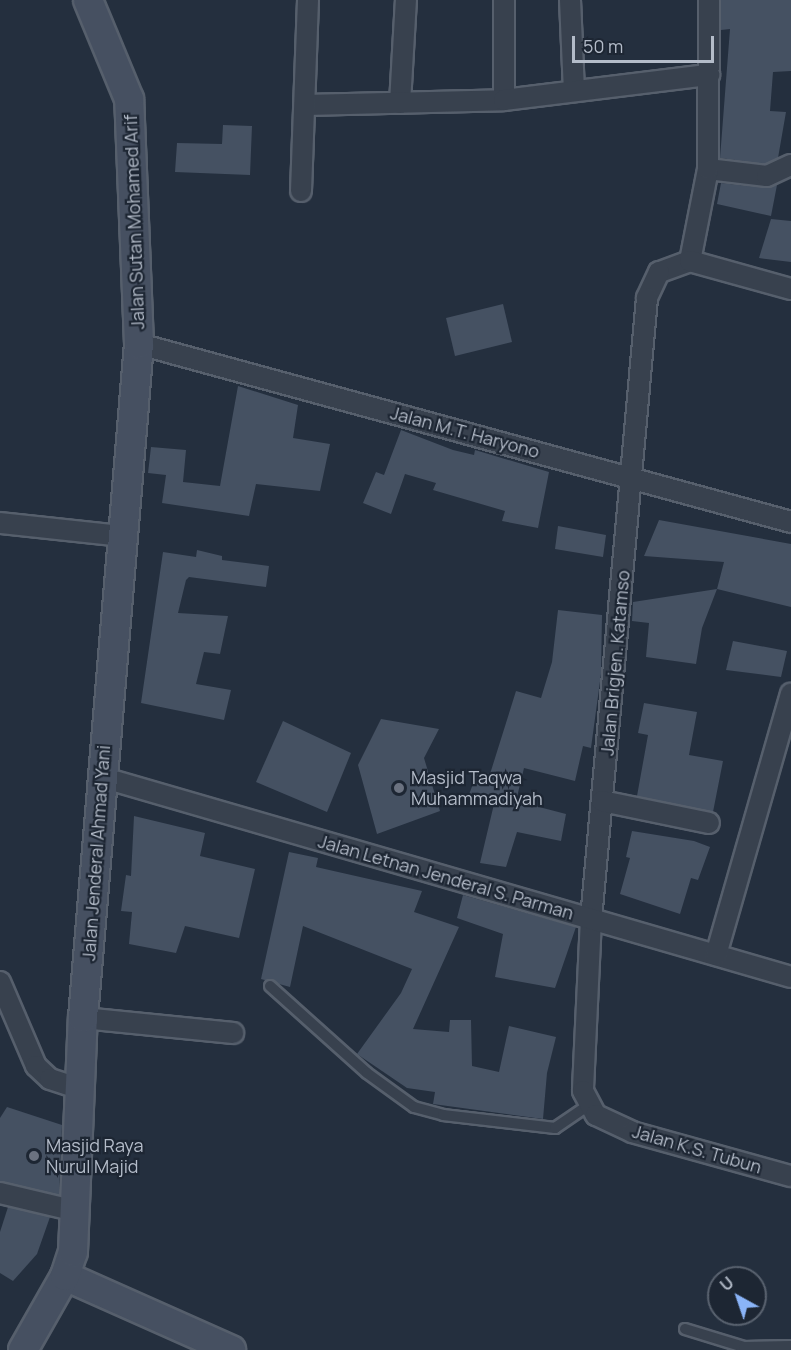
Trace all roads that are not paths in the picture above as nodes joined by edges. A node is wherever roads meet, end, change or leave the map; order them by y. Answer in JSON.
{"nodes":[{"id":1,"x":88,"y":0,"type":"edge"},
{"id":2,"x":308,"y":0,"type":"edge"},
{"id":3,"x":406,"y":0,"type":"edge"},
{"id":4,"x":504,"y":0,"type":"edge"},
{"id":5,"x":570,"y":0,"type":"edge"},
{"id":6,"x":709,"y":0,"type":"edge"},
{"id":7,"x":709,"y":75,"type":"junction"},
{"id":8,"x":574,"y":91,"type":"junction"},
{"id":9,"x":504,"y":100,"type":"junction"},
{"id":10,"x":400,"y":103,"type":"junction"},
{"id":11,"x":305,"y":105,"type":"junction"},
{"id":12,"x":791,"y":165,"type":"edge"},
{"id":13,"x":708,"y":169,"type":"junction"},
{"id":14,"x":301,"y":191,"type":"dead end"},
{"id":15,"x":690,"y":261,"type":"junction"},
{"id":16,"x":791,"y":289,"type":"edge"},
{"id":17,"x":139,"y":344,"type":"junction"},
{"id":18,"x":633,"y":477,"type":"junction"},
{"id":19,"x":791,"y":522,"type":"edge"},
{"id":20,"x":0,"y":523,"type":"edge"},
{"id":21,"x":122,"y":536,"type":"junction"},
{"id":22,"x":791,"y":694,"type":"edge"},
{"id":23,"x":101,"y":777,"type":"junction"},
{"id":24,"x":602,"y":801,"type":"junction"},
{"id":25,"x":709,"y":824,"type":"dead end"},
{"id":26,"x":591,"y":920,"type":"junction"},
{"id":27,"x":716,"y":955,"type":"junction"},
{"id":28,"x":791,"y":977,"type":"edge"},
{"id":29,"x":0,"y":982,"type":"edge"},
{"id":30,"x":270,"y":986,"type":"dead end"},
{"id":31,"x":83,"y":1018,"type":"junction"},
{"id":32,"x":233,"y":1033,"type":"dead end"},
{"id":33,"x":81,"y":1089,"type":"junction"},
{"id":34,"x":587,"y":1097,"type":"junction"},
{"id":35,"x":791,"y":1176,"type":"edge"},
{"id":36,"x":0,"y":1193,"type":"edge"},
{"id":37,"x":76,"y":1211,"type":"junction"},
{"id":38,"x":65,"y":1275,"type":"junction"},
{"id":39,"x":685,"y":1329,"type":"dead end"},
{"id":40,"x":791,"y":1346,"type":"edge"},
{"id":41,"x":23,"y":1350,"type":"edge"},
{"id":42,"x":231,"y":1350,"type":"edge"}],
"edges":[{"from":1,"to":17,"type":"street","name":"Jalan Sutan Mohamed Arif"},
{"from":2,"to":11,"type":"street"},
{"from":3,"to":10,"type":"street"},
{"from":4,"to":9,"type":"street"},
{"from":5,"to":8,"type":"street"},
{"from":6,"to":7,"type":"street"},
{"from":7,"to":8,"type":"street"},
{"from":7,"to":13,"type":"street"},
{"from":8,"to":9,"type":"street"},
{"from":9,"to":10,"type":"street"},
{"from":10,"to":11,"type":"street"},
{"from":11,"to":14,"type":"street"},
{"from":12,"to":13,"type":"street"},
{"from":13,"to":15,"type":"street"},
{"from":15,"to":16,"type":"street"},
{"from":15,"to":18,"type":"street","name":"Jalan Brigjen. Katamso"},
{"from":17,"to":18,"type":"street","name":"Jalan M.T. Haryono"},
{"from":17,"to":21,"type":"street","name":"Jalan Jenderal Ahmad Yani"},
{"from":18,"to":19,"type":"street","name":"Jalan M.T. Haryono"},
{"from":18,"to":24,"type":"street","name":"Jalan Brigjen. Katamso"},
{"from":20,"to":21,"type":"street"},
{"from":21,"to":23,"type":"street","name":"Jalan Jenderal Ahmad Yani"},
{"from":22,"to":27,"type":"street"},
{"from":23,"to":26,"type":"street","name":"Jalan Letnan Jenderal S. Parman"},
{"from":23,"to":31,"type":"street","name":"Jalan Jenderal Ahmad Yani"},
{"from":24,"to":25,"type":"street"},
{"from":24,"to":26,"type":"street","name":"Jalan Brigjen. Katamso"},
{"from":26,"to":27,"type":"street","name":"Jalan Letnan Jenderal S. Parman"},
{"from":26,"to":34,"type":"street","name":"Jalan Brigjen. Katamso"},
{"from":27,"to":28,"type":"street","name":"Jalan Letnan Jenderal S. Parman"},
{"from":29,"to":33,"type":"street"},
{"from":30,"to":34,"type":"lane"},
{"from":31,"to":32,"type":"street"},
{"from":31,"to":33,"type":"street","name":"Jalan Jenderal Ahmad Yani"},
{"from":33,"to":37,"type":"street","name":"Jalan Jenderal Ahmad Yani"},
{"from":34,"to":35,"type":"street","name":"Jalan K.S. Tubun"},
{"from":36,"to":37,"type":"street"},
{"from":37,"to":38,"type":"street","name":"Jalan Jenderal Ahmad Yani"},
{"from":38,"to":41,"type":"street","name":"Jalan Jenderal Ahmad Yani"},
{"from":38,"to":42,"type":"street"},
{"from":39,"to":40,"type":"lane"}]}
